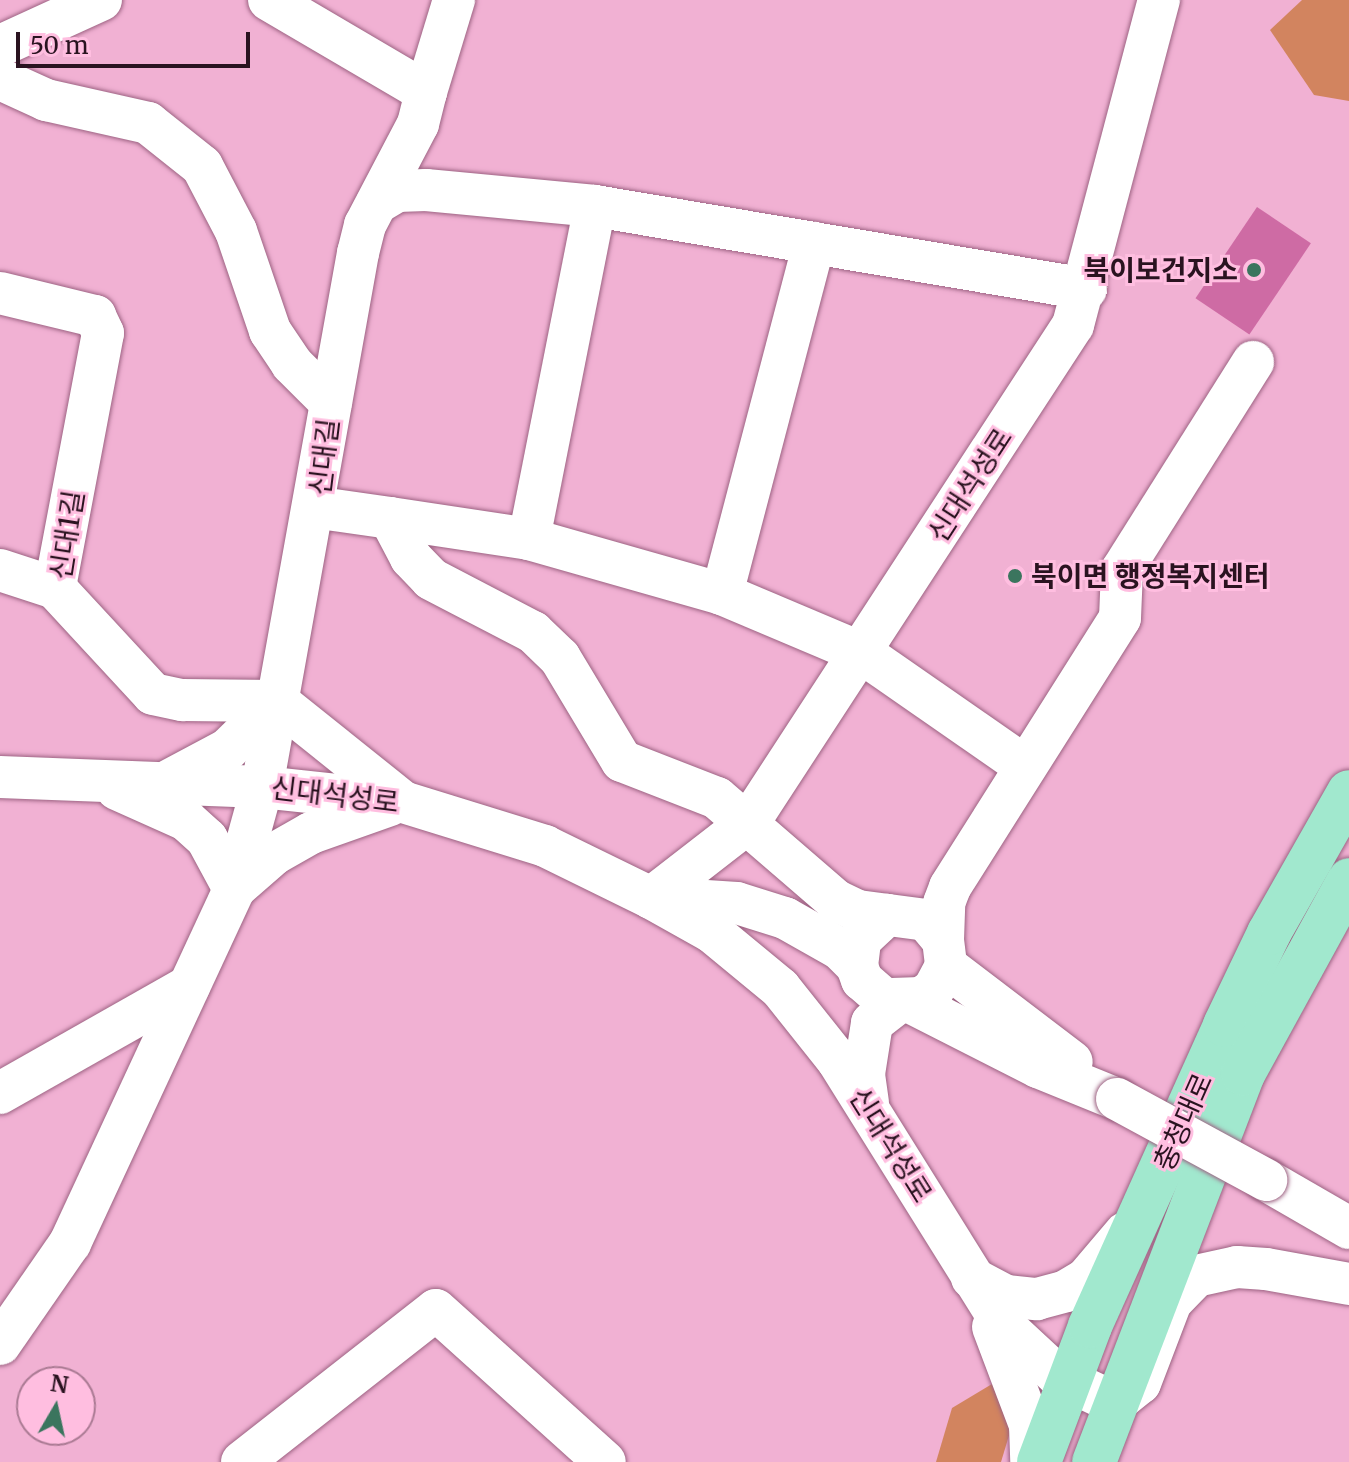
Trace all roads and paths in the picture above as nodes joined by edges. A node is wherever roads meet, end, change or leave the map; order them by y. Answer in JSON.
{"nodes":[{"id":1,"x":101,"y":0,"type":"edge"},
{"id":2,"x":269,"y":0,"type":"edge"},
{"id":3,"x":454,"y":0,"type":"edge"},
{"id":4,"x":1159,"y":0,"type":"edge"},
{"id":5,"x":0,"y":46,"type":"edge"},
{"id":6,"x":0,"y":79,"type":"edge"},
{"id":7,"x":426,"y":92,"type":"junction"},
{"id":8,"x":377,"y":203,"type":"junction"},
{"id":9,"x":595,"y":206,"type":"junction"},
{"id":10,"x":814,"y":243,"type":"junction"},
{"id":11,"x":1086,"y":289,"type":"junction"},
{"id":12,"x":0,"y":293,"type":"edge"},
{"id":13,"x":1253,"y":362,"type":"dead end"},
{"id":14,"x":331,"y":403,"type":"junction"},
{"id":15,"x":313,"y":507,"type":"junction"},
{"id":16,"x":390,"y":518,"type":"junction"},
{"id":17,"x":529,"y":539,"type":"junction"},
{"id":18,"x":0,"y":570,"type":"edge"},
{"id":19,"x":55,"y":588,"type":"junction"},
{"id":20,"x":722,"y":594,"type":"junction"},
{"id":21,"x":862,"y":653,"type":"junction"},
{"id":22,"x":277,"y":701,"type":"junction"},
{"id":23,"x":1023,"y":765,"type":"junction"},
{"id":24,"x":0,"y":777,"type":"edge"},
{"id":25,"x":97,"y":780,"type":"junction"},
{"id":26,"x":163,"y":783,"type":"junction"},
{"id":27,"x":262,"y":787,"type":"junction"},
{"id":28,"x":1349,"y":792,"type":"edge"},
{"id":29,"x":403,"y":802,"type":"junction"},
{"id":30,"x":749,"y":822,"type":"junction"},
{"id":31,"x":1349,"y":880,"type":"edge"},
{"id":32,"x":950,"y":887,"type":"junction"},
{"id":33,"x":234,"y":889,"type":"junction"},
{"id":34,"x":651,"y":898,"type":"junction"},
{"id":35,"x":894,"y":914,"type":"junction"},
{"id":36,"x":945,"y":953,"type":"junction"},
{"id":37,"x":857,"y":966,"type":"junction"},
{"id":38,"x":189,"y":986,"type":"junction"},
{"id":39,"x":904,"y":1002,"type":"junction"},
{"id":40,"x":0,"y":1093,"type":"edge"},
{"id":41,"x":1117,"y":1099,"type":"junction"},
{"id":42,"x":869,"y":1108,"type":"junction"},
{"id":43,"x":1150,"y":1198,"type":"junction"},
{"id":44,"x":1349,"y":1228,"type":"edge"},
{"id":45,"x":972,"y":1278,"type":"junction"},
{"id":46,"x":1349,"y":1284,"type":"edge"},
{"id":47,"x":0,"y":1344,"type":"edge"},
{"id":48,"x":1069,"y":1383,"type":"junction"},
{"id":49,"x":1115,"y":1403,"type":"junction"},
{"id":50,"x":242,"y":1462,"type":"edge"},
{"id":51,"x":605,"y":1462,"type":"edge"},
{"id":52,"x":1031,"y":1462,"type":"edge"},
{"id":53,"x":1039,"y":1462,"type":"edge"},
{"id":54,"x":1094,"y":1462,"type":"edge"}],
"edges":[{"from":1,"to":5,"type":"street"},
{"from":2,"to":7,"type":"street"},
{"from":3,"to":7,"type":"street","name":"신대길"},
{"from":4,"to":11,"type":"street","name":"신대석성로"},
{"from":6,"to":14,"type":"street"},
{"from":7,"to":8,"type":"street","name":"신대길"},
{"from":8,"to":9,"type":"street"},
{"from":8,"to":14,"type":"street","name":"신대길"},
{"from":9,"to":10,"type":"street"},
{"from":9,"to":17,"type":"street"},
{"from":10,"to":11,"type":"street"},
{"from":10,"to":20,"type":"street"},
{"from":11,"to":21,"type":"street","name":"신대석성로"},
{"from":12,"to":19,"type":"street","name":"신대1길"},
{"from":13,"to":23,"type":"street"},
{"from":14,"to":15,"type":"street","name":"신대길"},
{"from":15,"to":16,"type":"street","name":"신대길"},
{"from":15,"to":22,"type":"street"},
{"from":16,"to":17,"type":"street","name":"신대길"},
{"from":16,"to":30,"type":"street"},
{"from":17,"to":20,"type":"street","name":"신대길"},
{"from":18,"to":19,"type":"street"},
{"from":19,"to":22,"type":"street","name":"신대1길"},
{"from":20,"to":21,"type":"street","name":"신대길"},
{"from":21,"to":23,"type":"street","name":"신대길"},
{"from":21,"to":30,"type":"street","name":"신대석성로"},
{"from":22,"to":26,"type":"street"},
{"from":22,"to":27,"type":"street"},
{"from":22,"to":29,"type":"street"},
{"from":23,"to":32,"type":"street"},
{"from":24,"to":25,"type":"street","name":"신대석성로"},
{"from":25,"to":26,"type":"street","name":"신대석성로"},
{"from":25,"to":33,"type":"street"},
{"from":26,"to":27,"type":"street","name":"신대석성로"},
{"from":27,"to":29,"type":"street","name":"신대석성로"},
{"from":27,"to":33,"type":"street"},
{"from":28,"to":43,"type":"main road","name":"충청대로"},
{"from":29,"to":33,"type":"street"},
{"from":29,"to":34,"type":"street","name":"신대석성로"},
{"from":30,"to":34,"type":"street","name":"신대석성로"},
{"from":30,"to":35,"type":"street"},
{"from":31,"to":49,"type":"main road","name":"충청대로"},
{"from":32,"to":35,"type":"street"},
{"from":32,"to":36,"type":"street"},
{"from":33,"to":38,"type":"street"},
{"from":34,"to":37,"type":"street"},
{"from":34,"to":42,"type":"street","name":"신대석성로"},
{"from":35,"to":36,"type":"street"},
{"from":35,"to":37,"type":"street"},
{"from":36,"to":39,"type":"street"},
{"from":36,"to":41,"type":"street"},
{"from":37,"to":39,"type":"street"},
{"from":38,"to":40,"type":"street"},
{"from":38,"to":47,"type":"street"},
{"from":39,"to":41,"type":"street"},
{"from":39,"to":42,"type":"street"},
{"from":41,"to":44,"type":"street","bridge":true},
{"from":42,"to":45,"type":"street","name":"신대석성로"},
{"from":43,"to":45,"type":"street"},
{"from":43,"to":48,"type":"main road","name":"충청대로"},
{"from":45,"to":48,"type":"street","name":"신대석성로"},
{"from":45,"to":52,"type":"street"},
{"from":46,"to":49,"type":"street"},
{"from":48,"to":49,"type":"street","name":"신대석성로"},
{"from":48,"to":53,"type":"main road","name":"충청대로"},
{"from":49,"to":54,"type":"main road","name":"충청대로"},
{"from":50,"to":51,"type":"street"}]}
